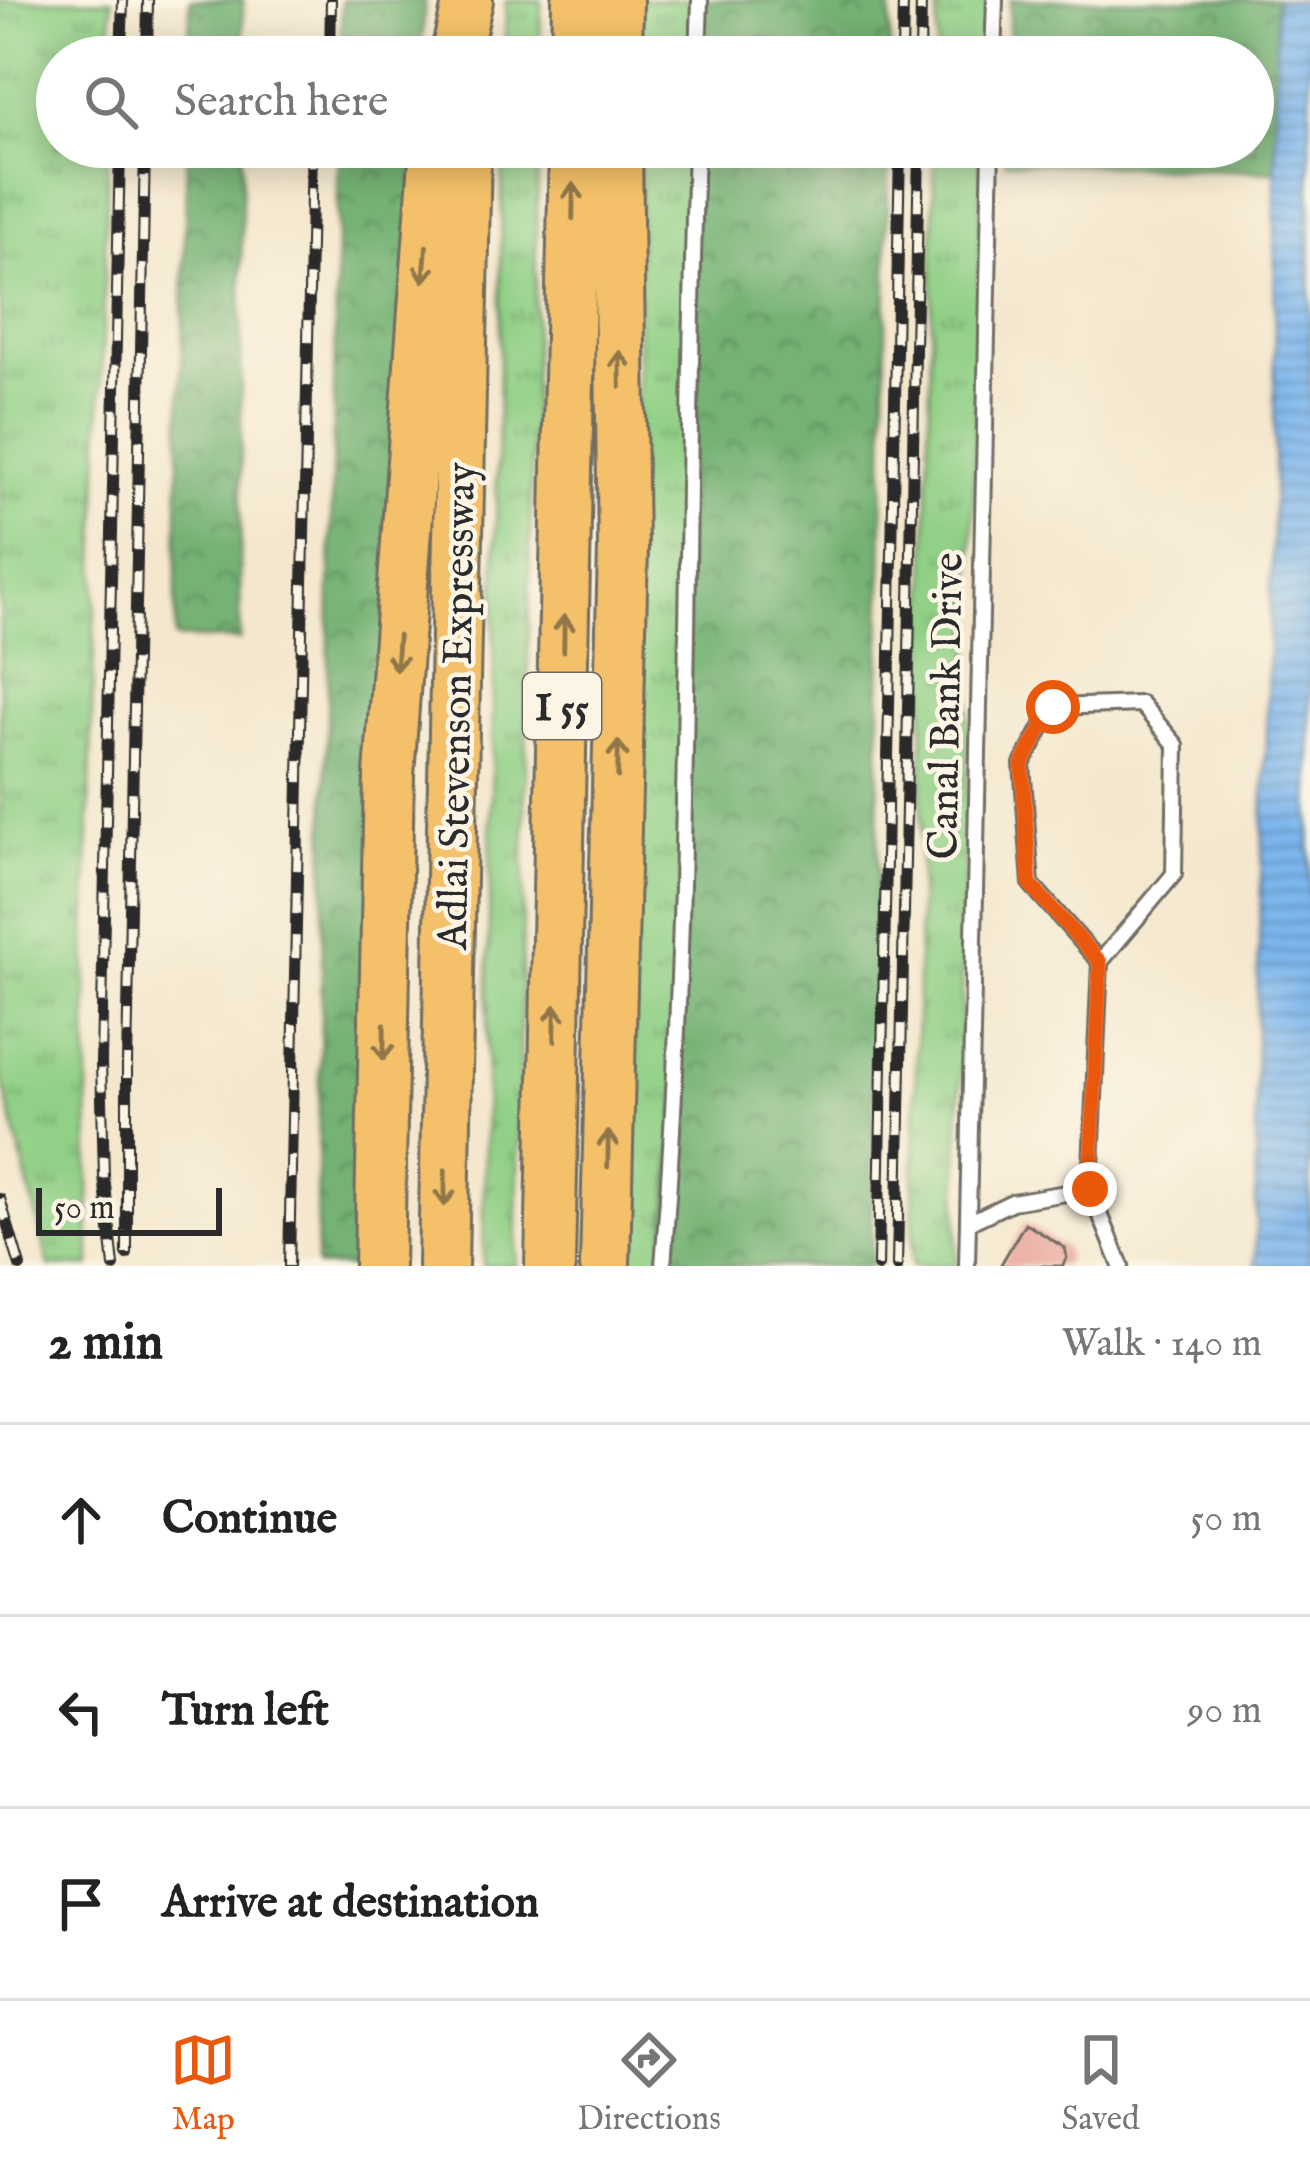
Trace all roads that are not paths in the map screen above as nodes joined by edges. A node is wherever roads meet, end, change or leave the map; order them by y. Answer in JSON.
{"nodes":[{"id":1,"x":469,"y":0,"type":"edge"},
{"id":2,"x":577,"y":0,"type":"edge"},
{"id":3,"x":617,"y":0,"type":"edge"},
{"id":4,"x":700,"y":0,"type":"edge"},
{"id":5,"x":994,"y":0,"type":"edge"},
{"id":6,"x":460,"y":36,"type":"edge"},
{"id":7,"x":468,"y":36,"type":"edge"},
{"id":8,"x":576,"y":36,"type":"edge"},
{"id":9,"x":617,"y":36,"type":"edge"},
{"id":10,"x":699,"y":36,"type":"edge"},
{"id":11,"x":993,"y":36,"type":"edge"},
{"id":12,"x":433,"y":168,"type":"edge"},
{"id":13,"x":466,"y":168,"type":"edge"},
{"id":14,"x":574,"y":168,"type":"edge"},
{"id":15,"x":617,"y":168,"type":"edge"},
{"id":16,"x":695,"y":168,"type":"edge"},
{"id":17,"x":991,"y":168,"type":"edge"},
{"id":18,"x":1100,"y":962,"type":"junction"},
{"id":19,"x":1090,"y":1189,"type":"junction"},
{"id":20,"x":968,"y":1222,"type":"junction"},
{"id":21,"x":380,"y":1266,"type":"edge"},
{"id":22,"x":443,"y":1266,"type":"edge"},
{"id":23,"x":550,"y":1266,"type":"edge"},
{"id":24,"x":605,"y":1266,"type":"edge"},
{"id":25,"x":663,"y":1266,"type":"edge"},
{"id":26,"x":967,"y":1266,"type":"edge"},
{"id":27,"x":1121,"y":1266,"type":"edge"}],
"edges":[{"from":1,"to":6,"type":"highway"},
{"from":1,"to":7,"type":"highway"},
{"from":2,"to":8,"type":"highway"},
{"from":3,"to":9,"type":"highway"},
{"from":4,"to":10,"type":"lane"},
{"from":5,"to":11,"type":"lane"},
{"from":12,"to":21,"type":"highway","one_way":true},
{"from":13,"to":22,"type":"highway","name":"Adlai Stevenson Expressway","one_way":true},
{"from":23,"to":14,"type":"highway","number":"I 55","one_way":true},
{"from":24,"to":15,"type":"highway","one_way":true},
{"from":16,"to":25,"type":"lane"},
{"from":17,"to":20,"type":"lane","name":"Canal Bank Drive"},
{"from":18,"to":18,"type":"lane"},
{"from":18,"to":19,"type":"lane"},
{"from":19,"to":20,"type":"lane"},
{"from":19,"to":27,"type":"lane"},
{"from":20,"to":26,"type":"lane","name":"Canal Bank Drive"}]}
